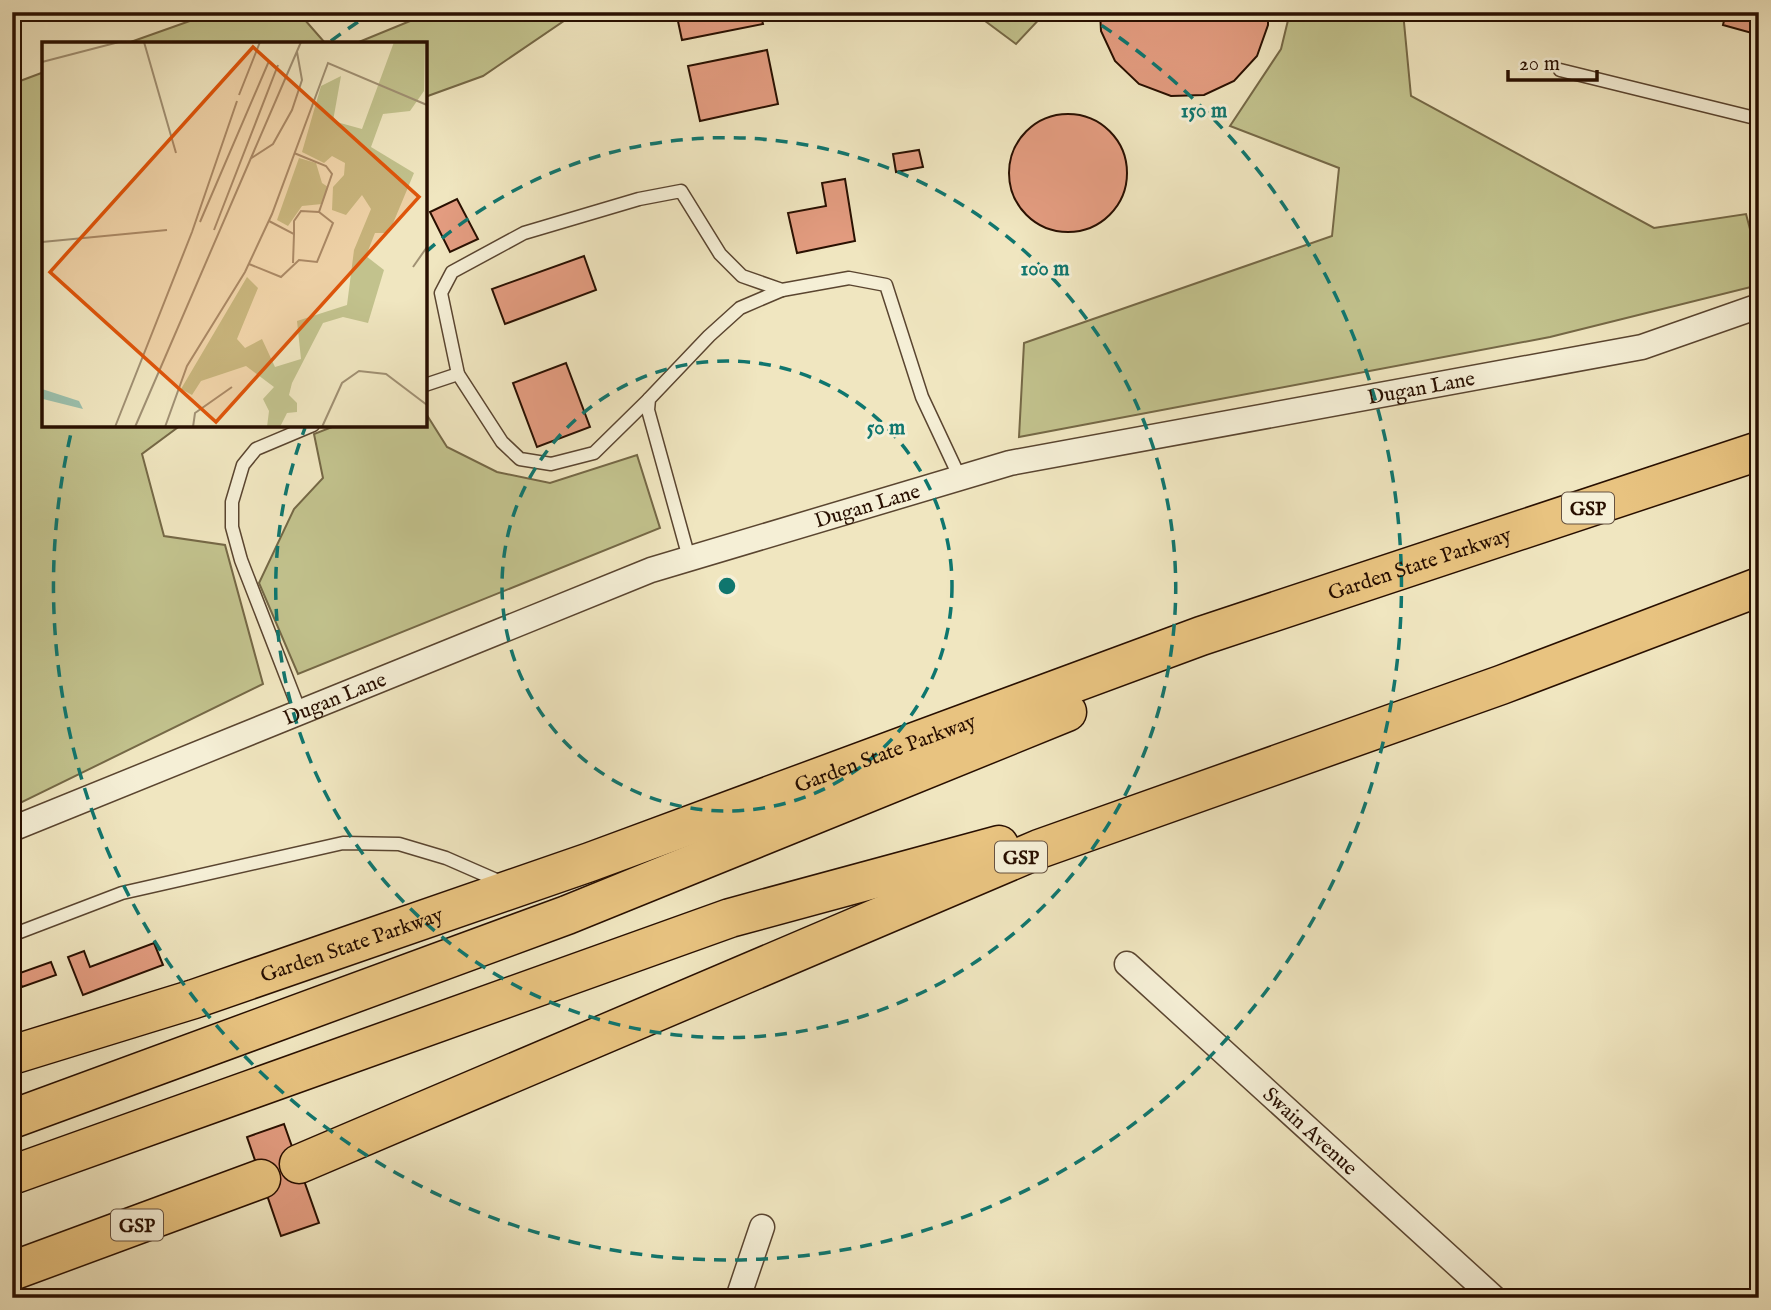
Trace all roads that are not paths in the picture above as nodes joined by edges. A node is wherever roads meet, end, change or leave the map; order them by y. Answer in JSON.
{"nodes":[{"id":1,"x":1560,"y":70,"type":"dead end"},
{"id":2,"x":1759,"y":119,"type":"edge"},
{"id":3,"x":782,"y":290,"type":"junction"},
{"id":4,"x":1759,"y":306,"type":"edge"},
{"id":5,"x":458,"y":374,"type":"junction"},
{"id":6,"x":427,"y":384,"type":"edge"},
{"id":7,"x":649,"y":399,"type":"junction"},
{"id":8,"x":308,"y":427,"type":"edge"},
{"id":9,"x":1759,"y":451,"type":"edge"},
{"id":10,"x":960,"y":478,"type":"junction"},
{"id":11,"x":689,"y":558,"type":"junction"},
{"id":12,"x":1418,"y":566,"type":"junction"},
{"id":13,"x":1759,"y":587,"type":"edge"},
{"id":14,"x":300,"y":712,"type":"junction"},
{"id":15,"x":1225,"y":783,"type":"junction"},
{"id":16,"x":12,"y":829,"type":"edge"},
{"id":17,"x":515,"y":888,"type":"junction"},
{"id":18,"x":12,"y":935,"type":"edge"},
{"id":19,"x":1127,"y":964,"type":"dead end"},
{"id":20,"x":12,"y":1055,"type":"edge"},
{"id":21,"x":12,"y":1119,"type":"edge"},
{"id":22,"x":299,"y":1164,"type":"dead end"},
{"id":23,"x":12,"y":1175,"type":"edge"},
{"id":24,"x":261,"y":1180,"type":"dead end"},
{"id":25,"x":762,"y":1227,"type":"dead end"},
{"id":26,"x":12,"y":1271,"type":"edge"},
{"id":27,"x":738,"y":1298,"type":"edge"},
{"id":28,"x":1494,"y":1298,"type":"edge"}],
"edges":[{"from":1,"to":2,"type":"lane"},
{"from":3,"to":5,"type":"lane"},
{"from":3,"to":7,"type":"lane"},
{"from":3,"to":10,"type":"lane"},
{"from":4,"to":10,"type":"street","name":"Dugan Lane"},
{"from":5,"to":6,"type":"lane"},
{"from":5,"to":7,"type":"lane"},
{"from":7,"to":11,"type":"lane"},
{"from":8,"to":14,"type":"lane"},
{"from":9,"to":12,"type":"highway","name":"Garden State Parkway","number":"GSP"},
{"from":10,"to":11,"type":"street","name":"Dugan Lane"},
{"from":11,"to":14,"type":"street","name":"Dugan Lane"},
{"from":12,"to":17,"type":"highway","name":"Garden State Parkway","number":"GSP"},
{"from":12,"to":21,"type":"highway"},
{"from":13,"to":15,"type":"highway","number":"GSP"},
{"from":14,"to":16,"type":"street","name":"Dugan Lane"},
{"from":15,"to":22,"type":"highway","number":"GSP"},
{"from":15,"to":23,"type":"highway"},
{"from":17,"to":18,"type":"lane"},
{"from":17,"to":20,"type":"highway","name":"Garden State Parkway","number":"GSP"},
{"from":19,"to":28,"type":"street","name":"Swain Avenue"},
{"from":24,"to":26,"type":"highway","number":"GSP"},
{"from":25,"to":27,"type":"street"}]}
